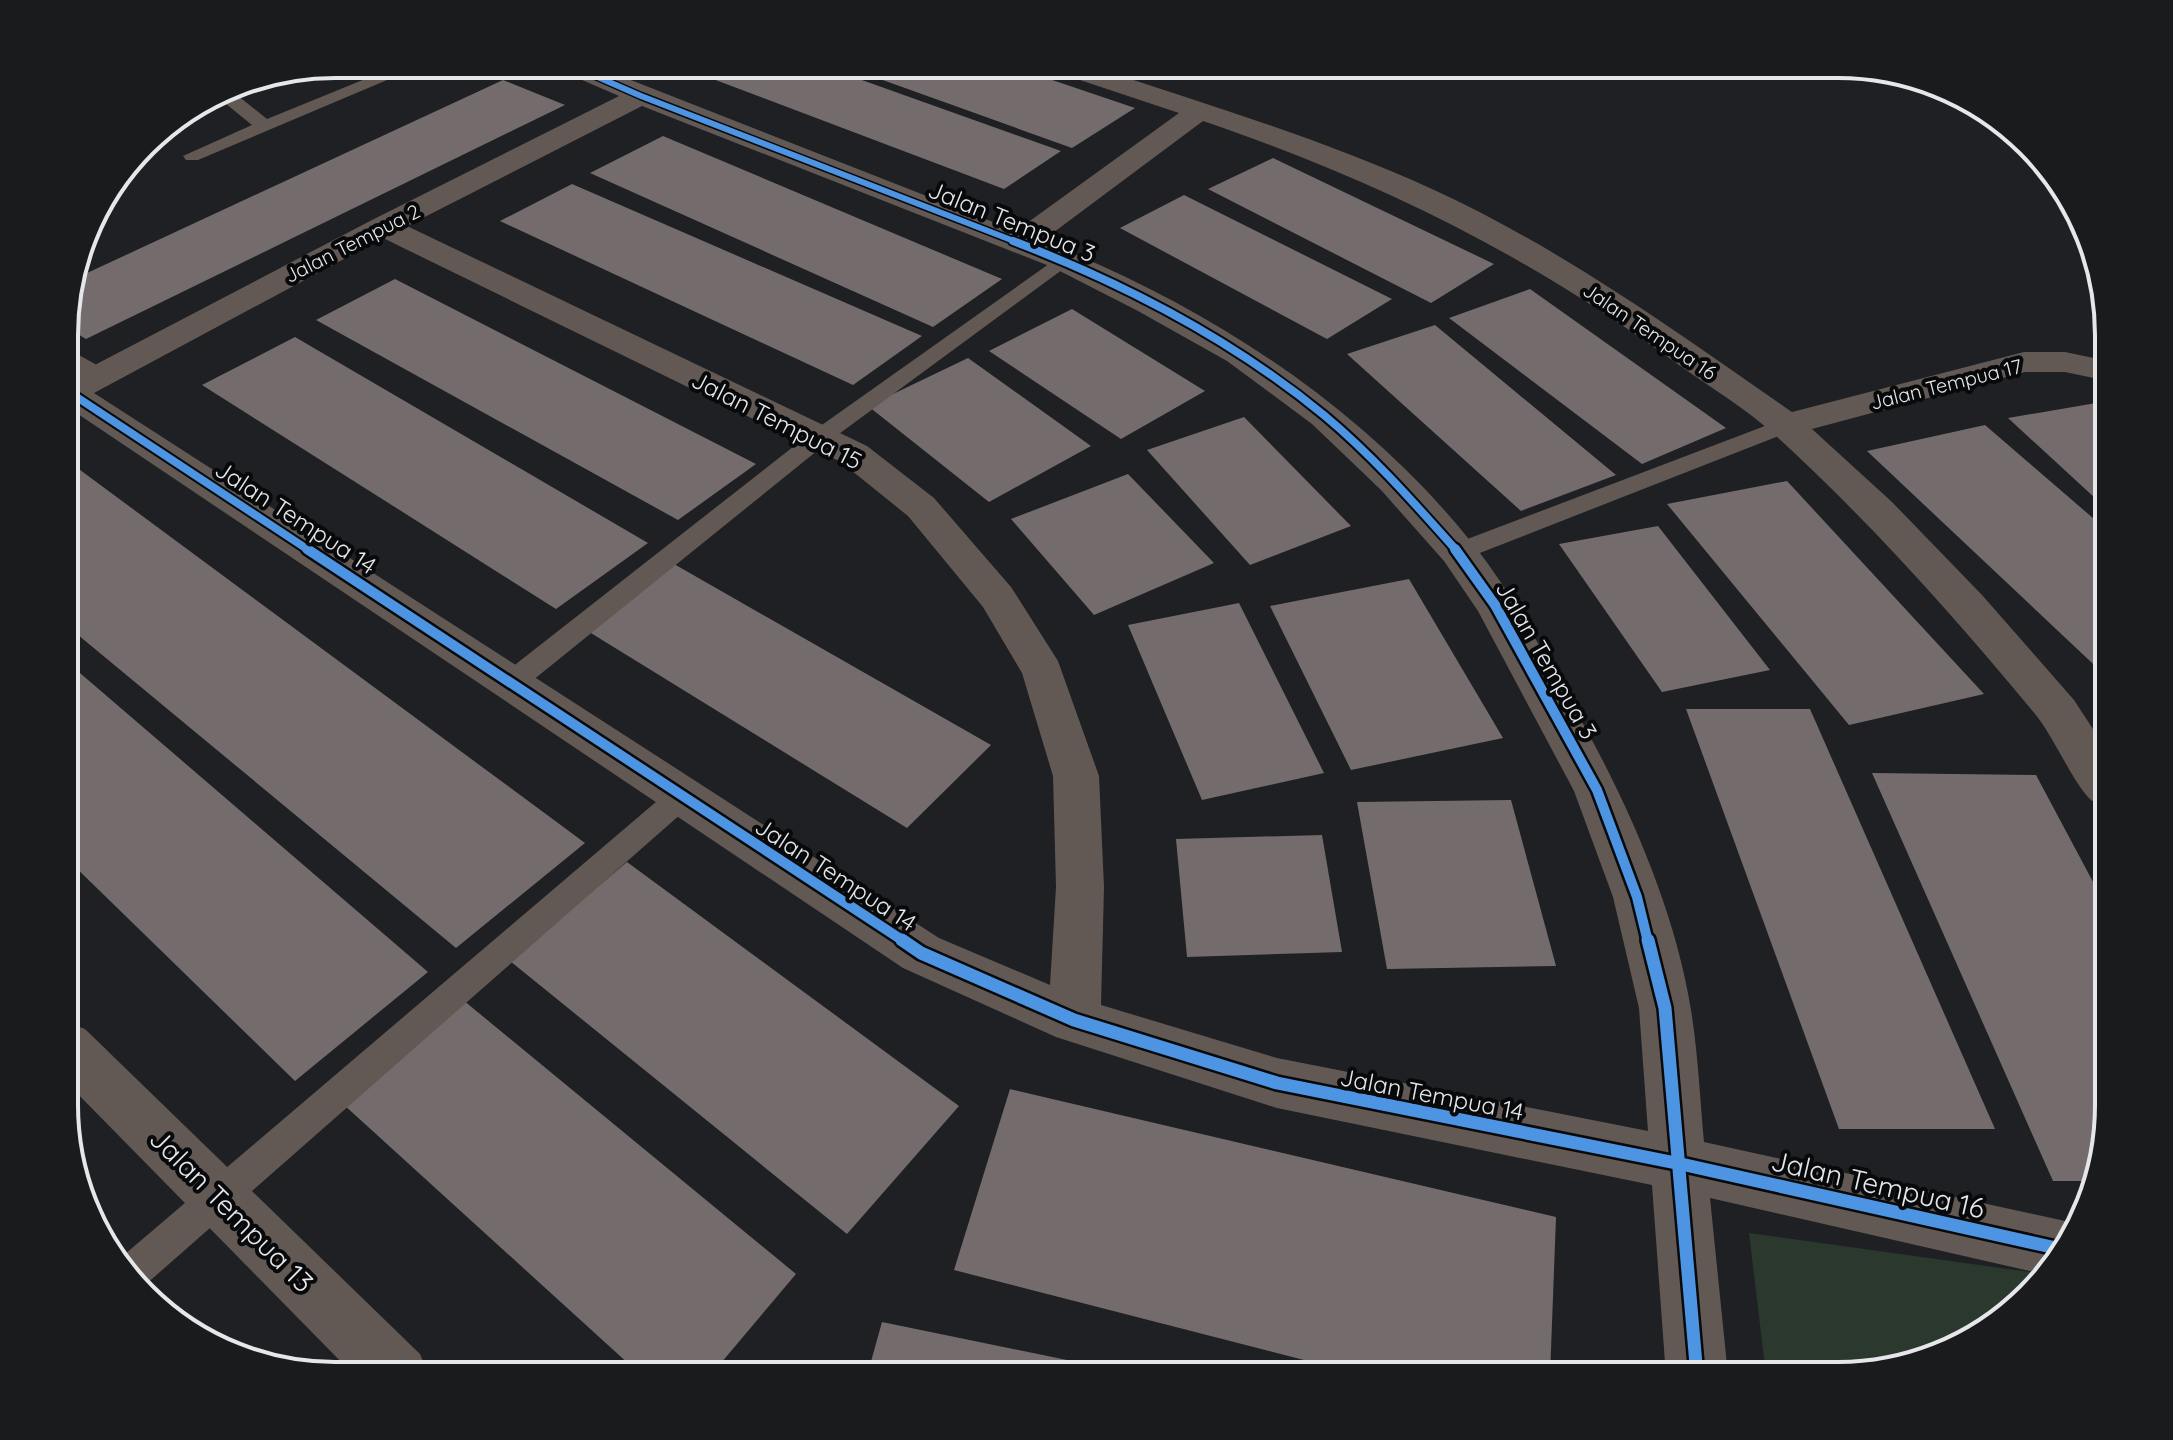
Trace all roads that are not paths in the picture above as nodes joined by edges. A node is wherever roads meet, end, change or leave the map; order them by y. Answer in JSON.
{"nodes":[{"id":1,"x":382,"y":78,"type":"edge"},
{"id":2,"x":600,"y":78,"type":"edge"},
{"id":3,"x":1101,"y":78,"type":"edge"},
{"id":4,"x":641,"y":96,"type":"junction"},
{"id":5,"x":232,"y":100,"type":"edge"},
{"id":6,"x":1199,"y":111,"type":"junction"},
{"id":7,"x":264,"y":126,"type":"junction"},
{"id":8,"x":192,"y":156,"type":"dead end"},
{"id":9,"x":383,"y":226,"type":"junction"},
{"id":10,"x":1020,"y":243,"type":"junction"},
{"id":11,"x":1063,"y":260,"type":"junction"},
{"id":12,"x":2094,"y":368,"type":"edge"},
{"id":13,"x":78,"y":378,"type":"edge"},
{"id":14,"x":78,"y":381,"type":"edge"},
{"id":15,"x":1786,"y":425,"type":"junction"},
{"id":16,"x":820,"y":437,"type":"junction"},
{"id":17,"x":1458,"y":552,"type":"junction"},
{"id":18,"x":512,"y":682,"type":"junction"},
{"id":19,"x":2094,"y":766,"type":"edge"},
{"id":20,"x":680,"y":798,"type":"junction"},
{"id":21,"x":1074,"y":1020,"type":"junction"},
{"id":22,"x":78,"y":1058,"type":"edge"},
{"id":23,"x":1681,"y":1164,"type":"junction"},
{"id":24,"x":219,"y":1196,"type":"junction"},
{"id":25,"x":2052,"y":1247,"type":"edge"},
{"id":26,"x":136,"y":1268,"type":"edge"},
{"id":27,"x":1696,"y":1361,"type":"edge"},
{"id":28,"x":384,"y":1362,"type":"edge"}],
"edges":[{"from":1,"to":7,"type":"lane"},
{"from":2,"to":4,"type":"street","name":"Jalan Tempua 3"},
{"from":3,"to":6,"type":"street","name":"Jalan Tempua 16"},
{"from":4,"to":9,"type":"street","name":"Jalan Tempua 2"},
{"from":4,"to":10,"type":"street","name":"Jalan Tempua 3"},
{"from":5,"to":7,"type":"lane"},
{"from":6,"to":10,"type":"street"},
{"from":6,"to":15,"type":"street","name":"Jalan Tempua 16"},
{"from":7,"to":8,"type":"lane"},
{"from":9,"to":13,"type":"street","name":"Jalan Tempua 2"},
{"from":9,"to":16,"type":"street","name":"Jalan Tempua 15"},
{"from":10,"to":11,"type":"street","name":"Jalan Tempua 3"},
{"from":11,"to":16,"type":"lane"},
{"from":11,"to":17,"type":"street","name":"Jalan Tempua 3"},
{"from":12,"to":15,"type":"street","name":"Jalan Tempua 17"},
{"from":14,"to":18,"type":"street","name":"Jalan Tempua 14"},
{"from":15,"to":17,"type":"lane"},
{"from":15,"to":19,"type":"street","name":"Jalan Tempua 16"},
{"from":16,"to":18,"type":"lane"},
{"from":16,"to":21,"type":"street","name":"Jalan Tempua 15"},
{"from":17,"to":23,"type":"street","name":"Jalan Tempua 3"},
{"from":18,"to":20,"type":"street","name":"Jalan Tempua 14"},
{"from":20,"to":21,"type":"street","name":"Jalan Tempua 14"},
{"from":20,"to":24,"type":"lane"},
{"from":21,"to":23,"type":"street","name":"Jalan Tempua 14"},
{"from":22,"to":24,"type":"street","name":"Jalan Tempua 13"},
{"from":23,"to":25,"type":"street","name":"Jalan Tempua 16"},
{"from":23,"to":27,"type":"street","name":"Jalan Tempua 3"},
{"from":24,"to":26,"type":"lane"},
{"from":24,"to":28,"type":"street","name":"Jalan Tempua 13"}]}
